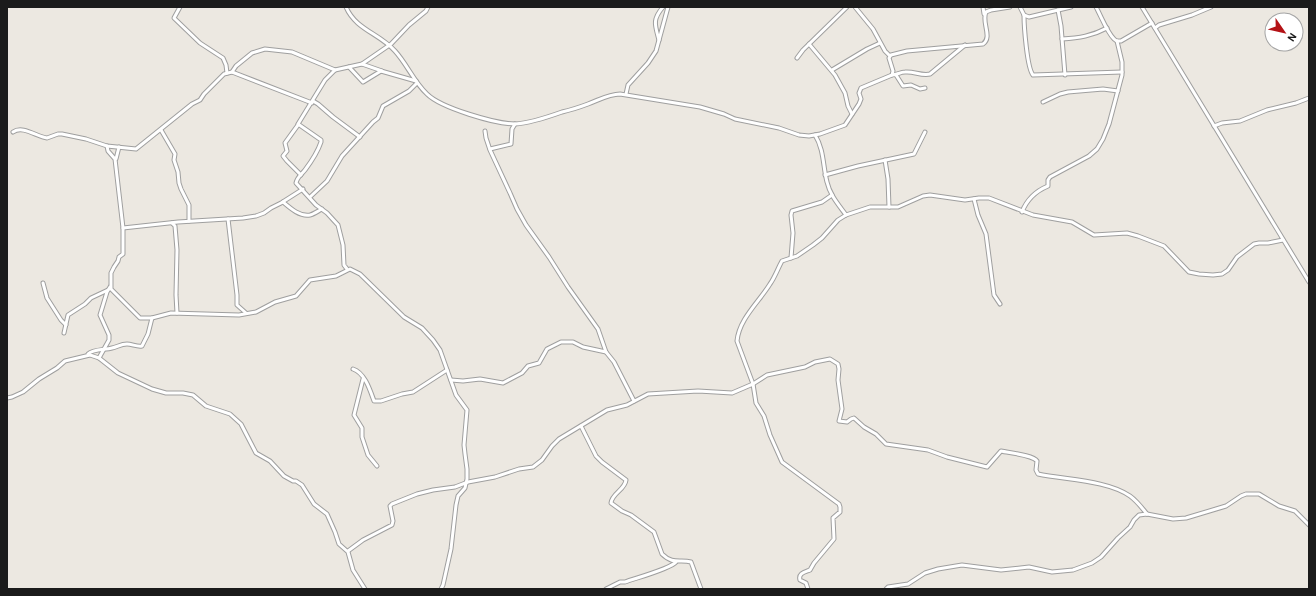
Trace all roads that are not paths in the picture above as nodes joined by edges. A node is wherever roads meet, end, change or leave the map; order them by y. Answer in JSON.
{"nodes":[{"id":1,"x":180,"y":7,"type":"edge"},
{"id":2,"x":346,"y":7,"type":"edge"},
{"id":3,"x":428,"y":7,"type":"edge"},
{"id":4,"x":662,"y":7,"type":"edge"},
{"id":5,"x":668,"y":7,"type":"edge"},
{"id":6,"x":847,"y":7,"type":"edge"},
{"id":7,"x":855,"y":7,"type":"edge"},
{"id":8,"x":983,"y":7,"type":"edge"},
{"id":9,"x":1010,"y":7,"type":"edge"},
{"id":10,"x":1020,"y":7,"type":"edge"},
{"id":11,"x":1070,"y":7,"type":"edge"},
{"id":12,"x":1096,"y":7,"type":"edge"},
{"id":13,"x":1142,"y":7,"type":"edge"},
{"id":14,"x":1211,"y":7,"type":"edge"},
{"id":15,"x":1058,"y":10,"type":"junction"},
{"id":16,"x":984,"y":14,"type":"junction"},
{"id":17,"x":1024,"y":14,"type":"junction"},
{"id":18,"x":1152,"y":23,"type":"junction"},
{"id":19,"x":1107,"y":28,"type":"junction"},
{"id":20,"x":1155,"y":28,"type":"junction"},
{"id":21,"x":1062,"y":39,"type":"junction"},
{"id":22,"x":659,"y":41,"type":"junction"},
{"id":23,"x":1117,"y":41,"type":"junction"},
{"id":24,"x":880,"y":43,"type":"junction"},
{"id":25,"x":809,"y":44,"type":"junction"},
{"id":26,"x":389,"y":45,"type":"junction"},
{"id":27,"x":965,"y":45,"type":"junction"},
{"id":28,"x":890,"y":56,"type":"junction"},
{"id":29,"x":797,"y":58,"type":"dead end"},
{"id":30,"x":362,"y":64,"type":"junction"},
{"id":31,"x":349,"y":67,"type":"junction"},
{"id":32,"x":335,"y":70,"type":"junction"},
{"id":33,"x":832,"y":70,"type":"junction"},
{"id":34,"x":382,"y":71,"type":"junction"},
{"id":35,"x":232,"y":72,"type":"junction"},
{"id":36,"x":1122,"y":72,"type":"junction"},
{"id":37,"x":227,"y":73,"type":"junction"},
{"id":38,"x":894,"y":75,"type":"junction"},
{"id":39,"x":1065,"y":75,"type":"junction"},
{"id":40,"x":416,"y":82,"type":"junction"},
{"id":41,"x":925,"y":88,"type":"dead end"},
{"id":42,"x":1118,"y":91,"type":"junction"},
{"id":43,"x":626,"y":94,"type":"junction"},
{"id":44,"x":1309,"y":98,"type":"edge"},
{"id":45,"x":312,"y":102,"type":"junction"},
{"id":46,"x":1043,"y":102,"type":"dead end"},
{"id":47,"x":852,"y":114,"type":"junction"},
{"id":48,"x":515,"y":124,"type":"junction"},
{"id":49,"x":298,"y":125,"type":"junction"},
{"id":50,"x":1214,"y":126,"type":"junction"},
{"id":51,"x":161,"y":130,"type":"junction"},
{"id":52,"x":485,"y":131,"type":"dead end"},
{"id":53,"x":13,"y":132,"type":"dead end"},
{"id":54,"x":926,"y":132,"type":"dead end"},
{"id":55,"x":815,"y":135,"type":"junction"},
{"id":56,"x":360,"y":137,"type":"junction"},
{"id":57,"x":107,"y":146,"type":"junction"},
{"id":58,"x":119,"y":147,"type":"junction"},
{"id":59,"x":490,"y":149,"type":"junction"},
{"id":60,"x":115,"y":159,"type":"junction"},
{"id":61,"x":885,"y":160,"type":"junction"},
{"id":62,"x":301,"y":175,"type":"junction"},
{"id":63,"x":825,"y":175,"type":"junction"},
{"id":64,"x":303,"y":189,"type":"junction"},
{"id":65,"x":832,"y":195,"type":"junction"},
{"id":66,"x":310,"y":197,"type":"junction"},
{"id":67,"x":974,"y":199,"type":"junction"},
{"id":68,"x":283,"y":202,"type":"junction"},
{"id":69,"x":889,"y":207,"type":"junction"},
{"id":70,"x":322,"y":209,"type":"junction"},
{"id":71,"x":1022,"y":212,"type":"junction"},
{"id":72,"x":846,"y":215,"type":"junction"},
{"id":73,"x":228,"y":219,"type":"junction"},
{"id":74,"x":189,"y":222,"type":"junction"},
{"id":75,"x":174,"y":224,"type":"junction"},
{"id":76,"x":123,"y":228,"type":"junction"},
{"id":77,"x":1283,"y":240,"type":"junction"},
{"id":78,"x":791,"y":258,"type":"junction"},
{"id":79,"x":347,"y":269,"type":"junction"},
{"id":80,"x":1309,"y":282,"type":"edge"},
{"id":81,"x":43,"y":283,"type":"dead end"},
{"id":82,"x":109,"y":288,"type":"junction"},
{"id":83,"x":1000,"y":304,"type":"dead end"},
{"id":84,"x":177,"y":313,"type":"junction"},
{"id":85,"x":246,"y":313,"type":"junction"},
{"id":86,"x":152,"y":318,"type":"junction"},
{"id":87,"x":66,"y":325,"type":"junction"},
{"id":88,"x":64,"y":333,"type":"dead end"},
{"id":89,"x":103,"y":350,"type":"junction"},
{"id":90,"x":606,"y":352,"type":"junction"},
{"id":91,"x":88,"y":354,"type":"junction"},
{"id":92,"x":99,"y":358,"type":"junction"},
{"id":93,"x":353,"y":369,"type":"dead end"},
{"id":94,"x":447,"y":370,"type":"junction"},
{"id":95,"x":364,"y":379,"type":"junction"},
{"id":96,"x":451,"y":380,"type":"junction"},
{"id":97,"x":753,"y":384,"type":"junction"},
{"id":98,"x":7,"y":398,"type":"edge"},
{"id":99,"x":634,"y":401,"type":"junction"},
{"id":100,"x":581,"y":426,"type":"junction"},
{"id":101,"x":377,"y":466,"type":"dead end"},
{"id":102,"x":466,"y":482,"type":"junction"},
{"id":103,"x":1147,"y":514,"type":"junction"},
{"id":104,"x":1309,"y":525,"type":"edge"},
{"id":105,"x":348,"y":551,"type":"junction"},
{"id":106,"x":676,"y":562,"type":"junction"},
{"id":107,"x":365,"y":589,"type":"edge"},
{"id":108,"x":441,"y":589,"type":"edge"},
{"id":109,"x":606,"y":589,"type":"edge"},
{"id":110,"x":701,"y":589,"type":"edge"},
{"id":111,"x":808,"y":589,"type":"edge"},
{"id":112,"x":886,"y":589,"type":"edge"}],
"edges":[{"from":1,"to":37,"type":"street"},
{"from":2,"to":26,"type":"street"},
{"from":3,"to":26,"type":"street"},
{"from":4,"to":22,"type":"street"},
{"from":5,"to":22,"type":"street"},
{"from":6,"to":25,"type":"street"},
{"from":7,"to":24,"type":"street"},
{"from":8,"to":16,"type":"street"},
{"from":9,"to":16,"type":"street"},
{"from":10,"to":17,"type":"street"},
{"from":11,"to":15,"type":"street"},
{"from":12,"to":19,"type":"street"},
{"from":13,"to":18,"type":"street"},
{"from":14,"to":20,"type":"street"},
{"from":15,"to":17,"type":"street"},
{"from":15,"to":21,"type":"street"},
{"from":16,"to":27,"type":"street"},
{"from":17,"to":39,"type":"street"},
{"from":18,"to":20,"type":"street"},
{"from":18,"to":23,"type":"street"},
{"from":19,"to":21,"type":"street"},
{"from":19,"to":23,"type":"street"},
{"from":20,"to":50,"type":"street"},
{"from":21,"to":39,"type":"street"},
{"from":22,"to":43,"type":"street"},
{"from":23,"to":36,"type":"street"},
{"from":24,"to":28,"type":"street"},
{"from":24,"to":33,"type":"street"},
{"from":25,"to":29,"type":"street"},
{"from":25,"to":33,"type":"street"},
{"from":26,"to":30,"type":"street"},
{"from":26,"to":40,"type":"street"},
{"from":27,"to":28,"type":"street"},
{"from":27,"to":38,"type":"street"},
{"from":28,"to":38,"type":"street"},
{"from":30,"to":31,"type":"street"},
{"from":30,"to":34,"type":"street"},
{"from":31,"to":32,"type":"street"},
{"from":31,"to":34,"type":"street"},
{"from":32,"to":35,"type":"street"},
{"from":32,"to":45,"type":"street"},
{"from":33,"to":47,"type":"street"},
{"from":34,"to":40,"type":"street"},
{"from":35,"to":37,"type":"street"},
{"from":35,"to":45,"type":"street"},
{"from":36,"to":39,"type":"street"},
{"from":36,"to":42,"type":"street"},
{"from":37,"to":51,"type":"street"},
{"from":38,"to":41,"type":"street"},
{"from":38,"to":47,"type":"street"},
{"from":40,"to":48,"type":"street"},
{"from":40,"to":56,"type":"street"},
{"from":42,"to":46,"type":"street"},
{"from":42,"to":71,"type":"street"},
{"from":43,"to":48,"type":"street"},
{"from":43,"to":55,"type":"street"},
{"from":44,"to":50,"type":"street"},
{"from":45,"to":49,"type":"street"},
{"from":45,"to":56,"type":"street"},
{"from":47,"to":55,"type":"street"},
{"from":48,"to":59,"type":"street"},
{"from":49,"to":62,"type":"street"},
{"from":49,"to":62,"type":"street"},
{"from":50,"to":77,"type":"street"},
{"from":51,"to":58,"type":"street"},
{"from":51,"to":74,"type":"street"},
{"from":52,"to":59,"type":"street"},
{"from":53,"to":57,"type":"street"},
{"from":54,"to":61,"type":"street"},
{"from":55,"to":63,"type":"street"},
{"from":56,"to":66,"type":"street"},
{"from":57,"to":58,"type":"street"},
{"from":57,"to":60,"type":"street"},
{"from":58,"to":60,"type":"street"},
{"from":59,"to":90,"type":"street"},
{"from":60,"to":76,"type":"street"},
{"from":61,"to":63,"type":"street"},
{"from":61,"to":69,"type":"street"},
{"from":62,"to":64,"type":"street"},
{"from":63,"to":65,"type":"street"},
{"from":64,"to":66,"type":"street"},
{"from":64,"to":68,"type":"street"},
{"from":65,"to":72,"type":"street"},
{"from":65,"to":78,"type":"street"},
{"from":66,"to":70,"type":"street"},
{"from":67,"to":69,"type":"street"},
{"from":67,"to":71,"type":"street"},
{"from":67,"to":83,"type":"street"},
{"from":68,"to":70,"type":"street"},
{"from":68,"to":73,"type":"street"},
{"from":69,"to":72,"type":"street"},
{"from":70,"to":79,"type":"street"},
{"from":71,"to":77,"type":"street"},
{"from":72,"to":78,"type":"street"},
{"from":73,"to":74,"type":"street"},
{"from":73,"to":85,"type":"street"},
{"from":74,"to":75,"type":"street"},
{"from":75,"to":76,"type":"street"},
{"from":75,"to":84,"type":"street"},
{"from":76,"to":82,"type":"street"},
{"from":77,"to":80,"type":"street"},
{"from":78,"to":97,"type":"street"},
{"from":79,"to":85,"type":"street"},
{"from":79,"to":94,"type":"street"},
{"from":81,"to":87,"type":"street"},
{"from":82,"to":86,"type":"street"},
{"from":82,"to":87,"type":"street"},
{"from":82,"to":89,"type":"street"},
{"from":84,"to":85,"type":"street"},
{"from":84,"to":86,"type":"street"},
{"from":86,"to":89,"type":"street"},
{"from":87,"to":88,"type":"street"},
{"from":89,"to":91,"type":"street"},
{"from":89,"to":92,"type":"street"},
{"from":90,"to":96,"type":"street"},
{"from":90,"to":99,"type":"street"},
{"from":91,"to":92,"type":"street"},
{"from":91,"to":98,"type":"street"},
{"from":92,"to":105,"type":"street"},
{"from":93,"to":95,"type":"street"},
{"from":94,"to":95,"type":"street"},
{"from":94,"to":96,"type":"street"},
{"from":95,"to":101,"type":"street"},
{"from":96,"to":102,"type":"street"},
{"from":97,"to":99,"type":"street"},
{"from":97,"to":103,"type":"street"},
{"from":97,"to":111,"type":"street"},
{"from":99,"to":100,"type":"street"},
{"from":100,"to":102,"type":"street"},
{"from":100,"to":106,"type":"street"},
{"from":102,"to":105,"type":"street"},
{"from":102,"to":108,"type":"street"},
{"from":103,"to":104,"type":"street"},
{"from":103,"to":112,"type":"street"},
{"from":105,"to":107,"type":"street"},
{"from":106,"to":109,"type":"street"},
{"from":106,"to":110,"type":"street"}]}
